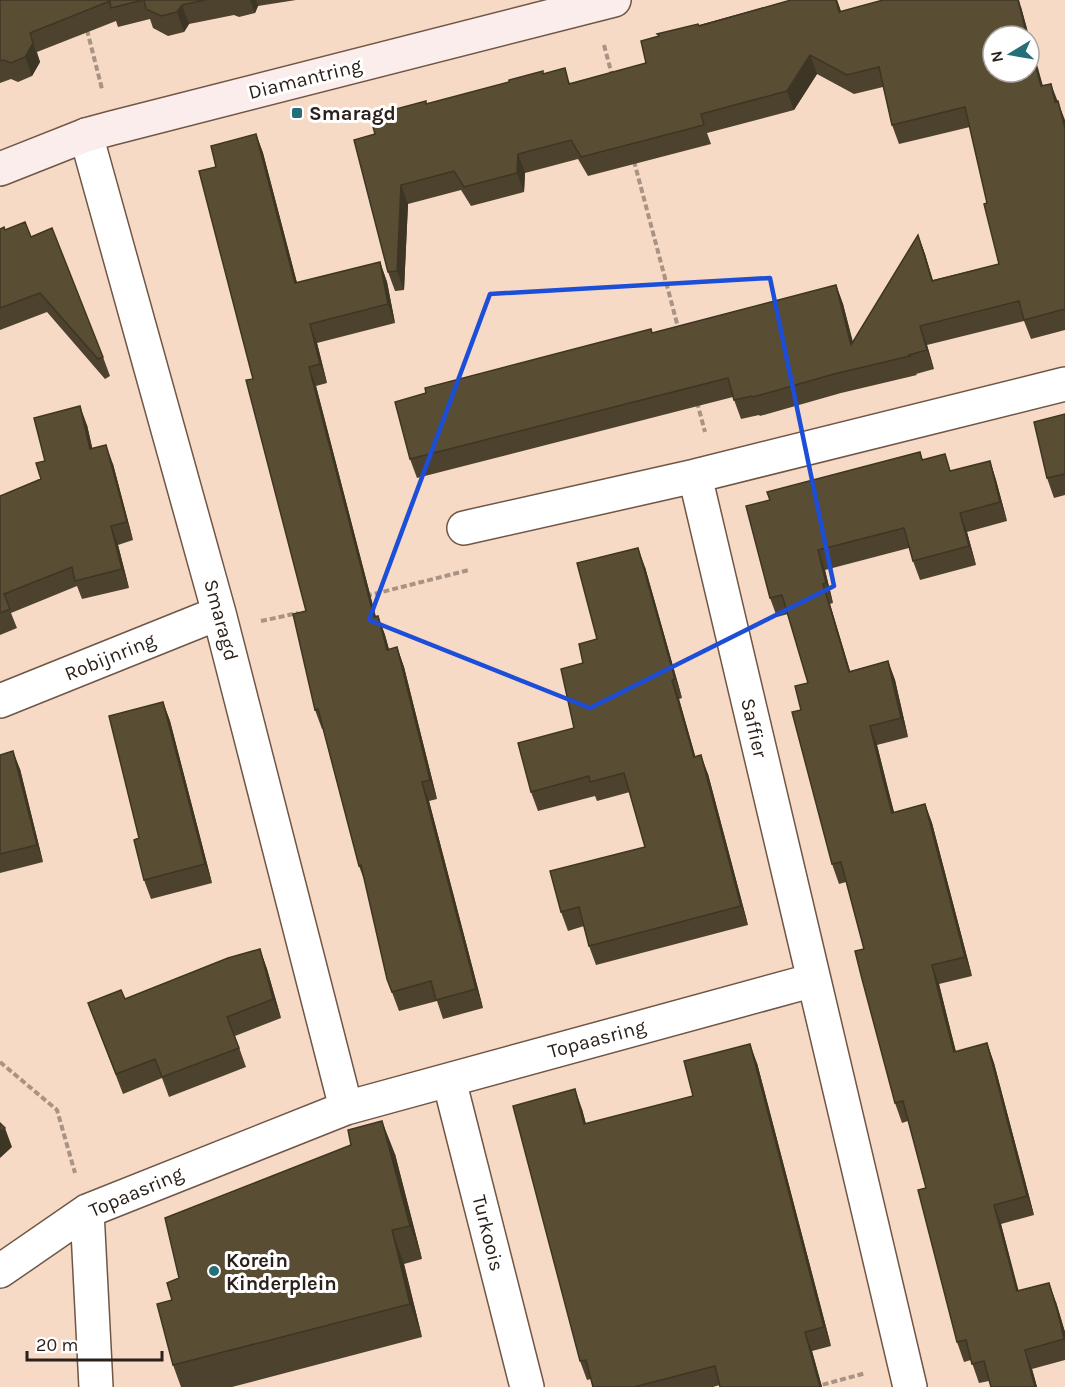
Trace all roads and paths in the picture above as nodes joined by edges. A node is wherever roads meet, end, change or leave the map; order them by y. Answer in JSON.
{"nodes":[{"id":1,"x":590,"y":4,"type":"edge"},
{"id":2,"x":85,"y":23,"type":"edge"},
{"id":3,"x":614,"y":85,"type":"edge"},
{"id":4,"x":99,"y":131,"type":"junction"},
{"id":5,"x":632,"y":153,"type":"edge"},
{"id":6,"x":0,"y":170,"type":"edge"},
{"id":7,"x":680,"y":334,"type":"edge"},
{"id":8,"x":1065,"y":384,"type":"edge"},
{"id":9,"x":694,"y":391,"type":"edge"},
{"id":10,"x":705,"y":473,"type":"junction"},
{"id":11,"x":464,"y":528,"type":"joint"},
{"id":12,"x":364,"y":596,"type":"edge"},
{"id":13,"x":308,"y":610,"type":"edge"},
{"id":14,"x":219,"y":613,"type":"junction"},
{"id":15,"x":0,"y":700,"type":"edge"},
{"id":16,"x":814,"y":980,"type":"junction"},
{"id":17,"x":0,"y":1062,"type":"edge"},
{"id":18,"x":449,"y":1080,"type":"junction"},
{"id":19,"x":346,"y":1108,"type":"junction"},
{"id":20,"x":87,"y":1211,"type":"junction"},
{"id":21,"x":0,"y":1271,"type":"edge"},
{"id":22,"x":908,"y":1375,"type":"edge"},
{"id":23,"x":96,"y":1387,"type":"edge"},
{"id":24,"x":527,"y":1387,"type":"edge"},
{"id":25,"x":814,"y":1387,"type":"edge"}],
"edges":[{"from":1,"to":3,"type":"path"},
{"from":1,"to":4,"type":"street","name":"Diamantring"},
{"from":2,"to":4,"type":"path"},
{"from":4,"to":6,"type":"street","name":"Diamantring"},
{"from":4,"to":14,"type":"street","name":"Smaragd"},
{"from":5,"to":7,"type":"path"},
{"from":8,"to":10,"type":"street"},
{"from":9,"to":10,"type":"path"},
{"from":10,"to":11,"type":"street"},
{"from":10,"to":16,"type":"street","name":"Saffier"},
{"from":11,"to":12,"type":"path"},
{"from":13,"to":14,"type":"path"},
{"from":14,"to":15,"type":"street","name":"Robijnring"},
{"from":14,"to":19,"type":"street","name":"Smaragd"},
{"from":16,"to":18,"type":"street","name":"Topaasring"},
{"from":16,"to":22,"type":"street"},
{"from":17,"to":20,"type":"path"},
{"from":18,"to":19,"type":"street","name":"Topaasring"},
{"from":18,"to":24,"type":"street","name":"Turkoois"},
{"from":19,"to":20,"type":"street","name":"Topaasring"},
{"from":20,"to":21,"type":"street","name":"Topaasring"},
{"from":20,"to":23,"type":"street"},
{"from":22,"to":25,"type":"path"}]}
